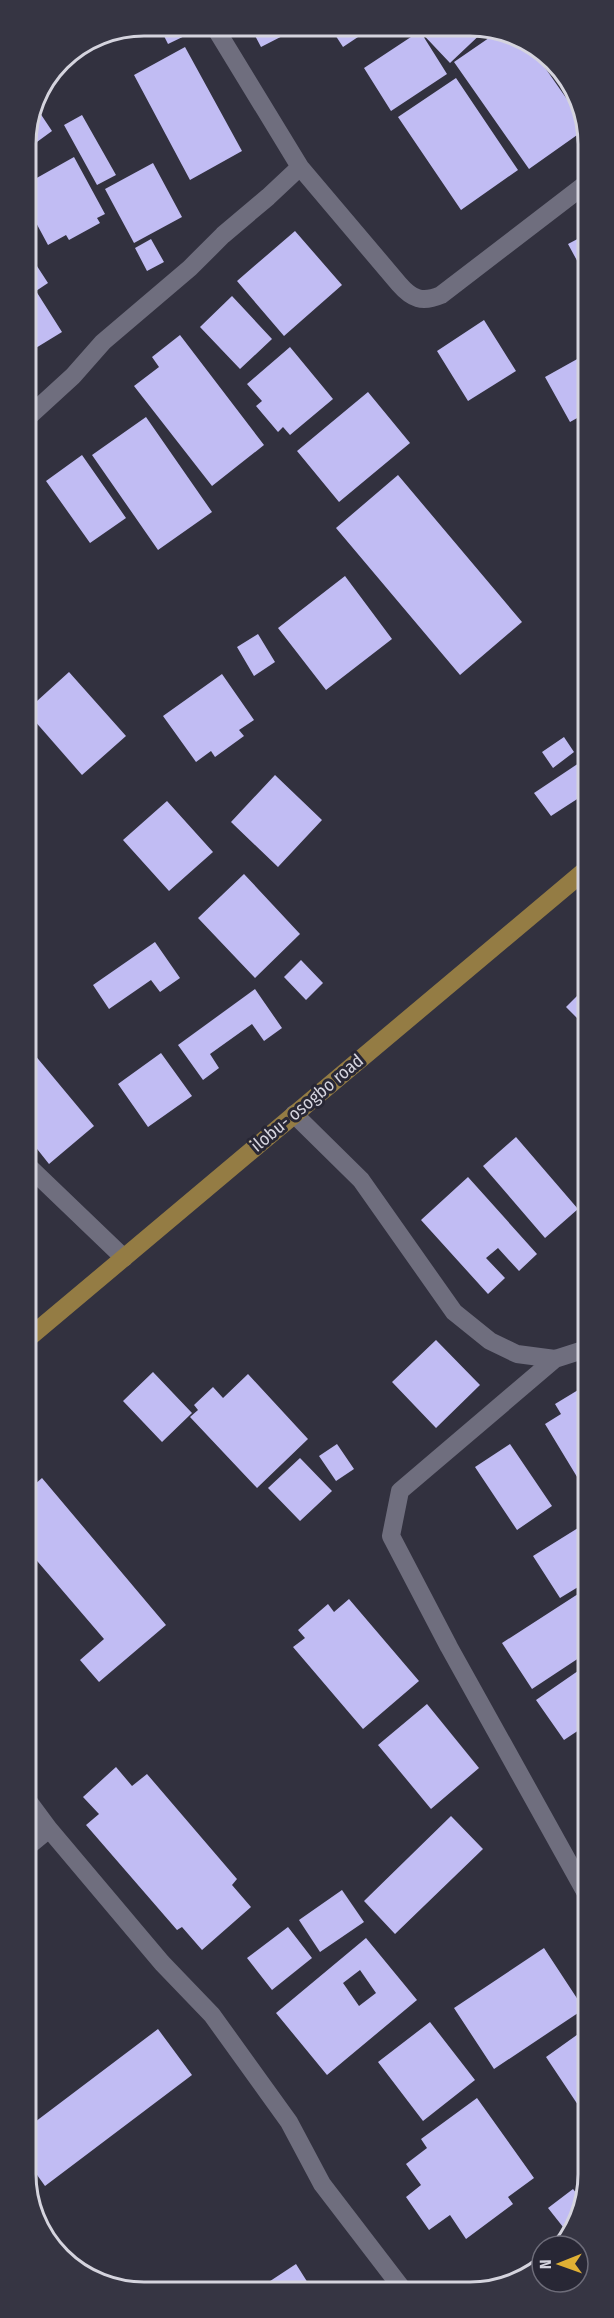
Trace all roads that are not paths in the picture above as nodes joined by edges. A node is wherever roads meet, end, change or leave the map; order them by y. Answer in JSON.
{"nodes":[{"id":1,"x":220,"y":36,"type":"edge"},
{"id":2,"x":300,"y":167,"type":"junction"},
{"id":3,"x":578,"y":190,"type":"edge"},
{"id":4,"x":36,"y":410,"type":"edge"},
{"id":5,"x":578,"y":876,"type":"edge"},
{"id":6,"x":294,"y":1114,"type":"junction"},
{"id":7,"x":36,"y":1174,"type":"edge"},
{"id":8,"x":124,"y":1258,"type":"junction"},
{"id":9,"x":36,"y":1332,"type":"edge"},
{"id":10,"x":578,"y":1352,"type":"edge"},
{"id":11,"x":555,"y":1359,"type":"junction"},
{"id":12,"x":36,"y":1811,"type":"edge"},
{"id":13,"x":49,"y":1829,"type":"junction"},
{"id":14,"x":36,"y":1840,"type":"edge"},
{"id":15,"x":578,"y":1879,"type":"edge"},
{"id":16,"x":397,"y":2282,"type":"edge"}],
"edges":[{"from":1,"to":2,"type":"street"},
{"from":2,"to":3,"type":"street"},
{"from":2,"to":4,"type":"street"},
{"from":5,"to":6,"type":"main road","name":"ilobu- osogbo road"},
{"from":6,"to":8,"type":"main road","name":"ilobu- osogbo road"},
{"from":6,"to":11,"type":"street"},
{"from":7,"to":8,"type":"street"},
{"from":8,"to":9,"type":"main road","name":"ilobu- osogbo road"},
{"from":10,"to":11,"type":"street"},
{"from":11,"to":15,"type":"street"},
{"from":12,"to":13,"type":"street"},
{"from":13,"to":14,"type":"street"},
{"from":13,"to":16,"type":"street"}]}
